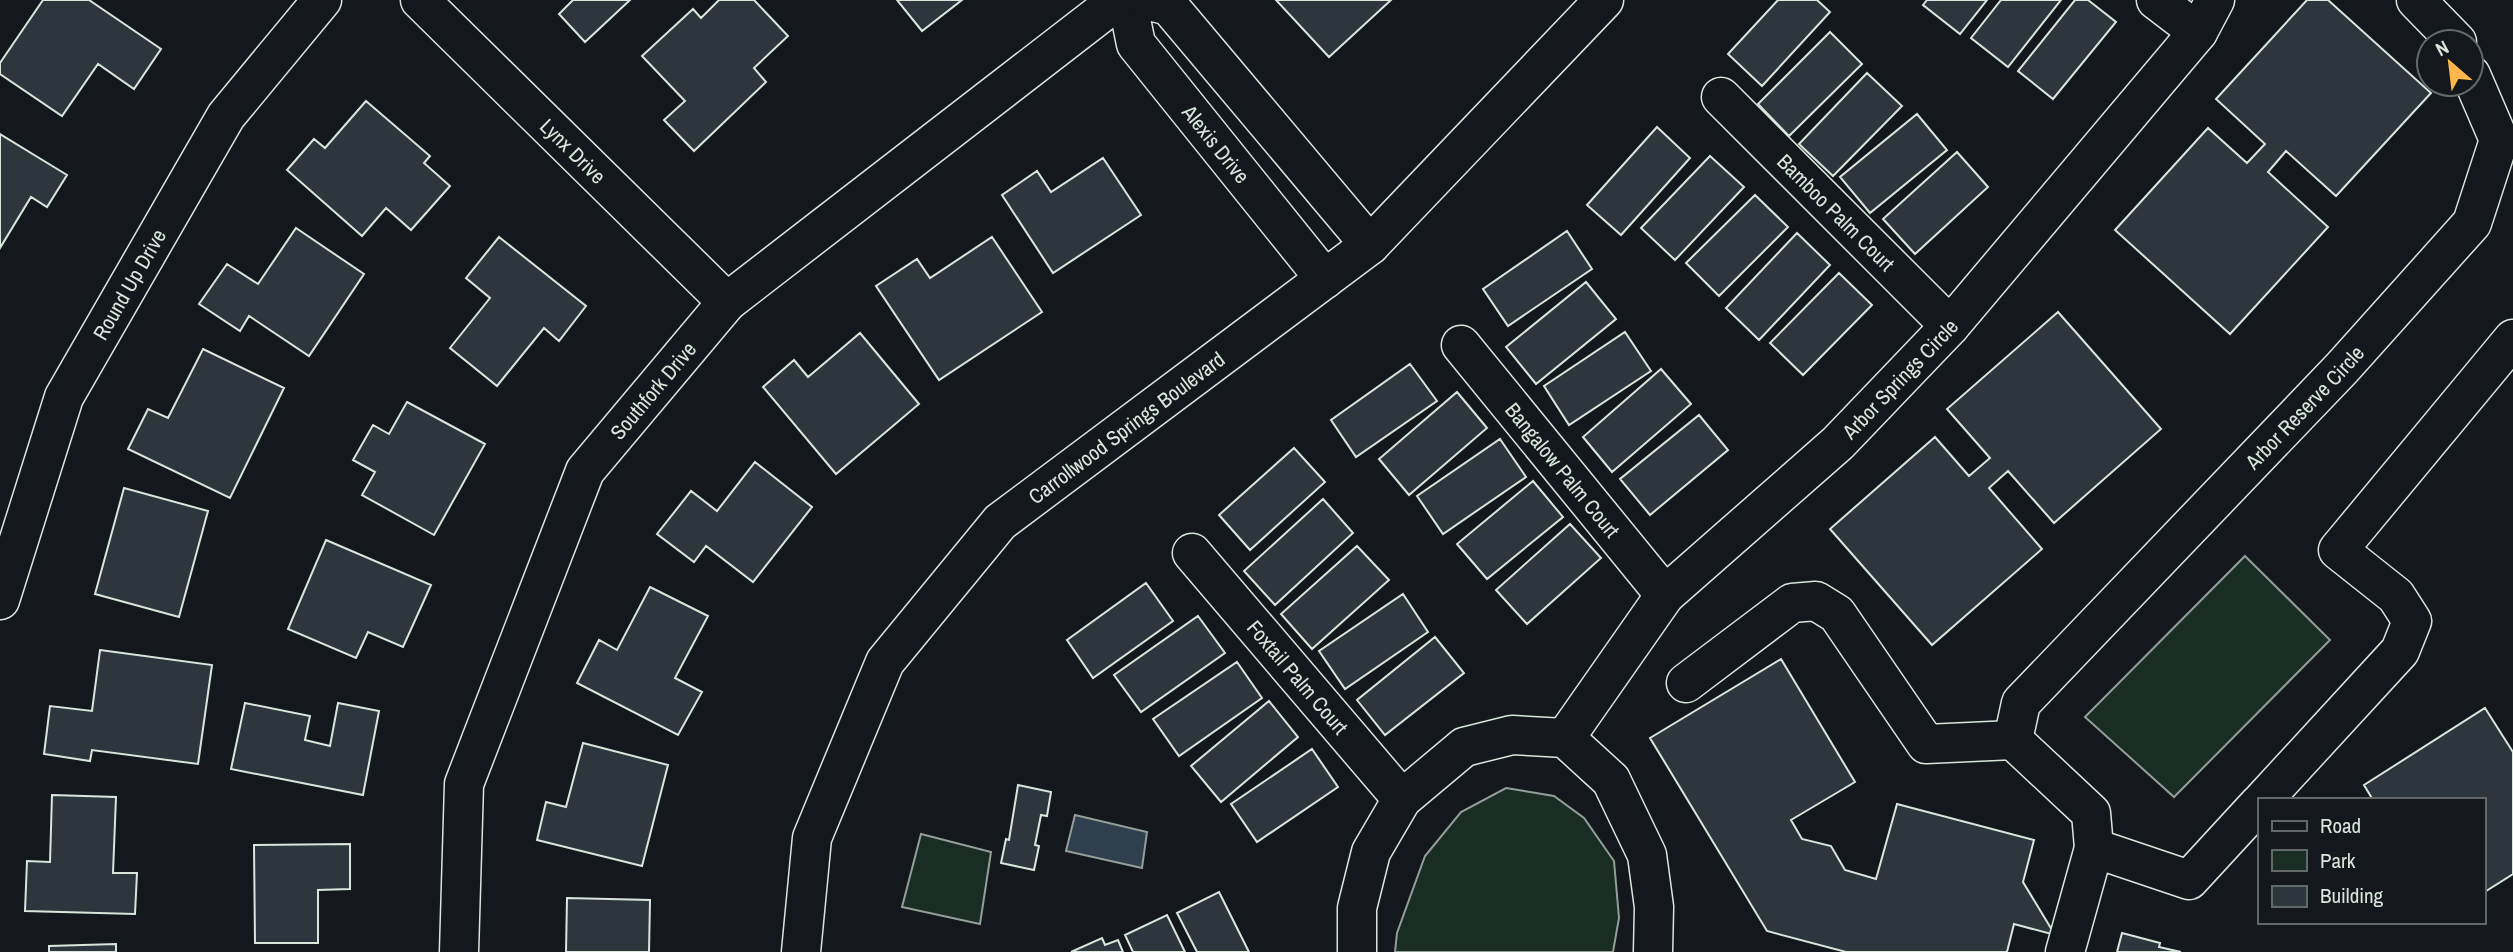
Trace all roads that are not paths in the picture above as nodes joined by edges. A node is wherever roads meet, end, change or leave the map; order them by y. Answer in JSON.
{"nodes":[{"id":1,"x":322,"y":0,"type":"edge"},
{"id":2,"x":420,"y":0,"type":"edge"},
{"id":3,"x":1118,"y":0,"type":"edge"},
{"id":4,"x":1127,"y":0,"type":"edge"},
{"id":5,"x":1146,"y":0,"type":"edge"},
{"id":6,"x":1604,"y":0,"type":"edge"},
{"id":7,"x":2156,"y":0,"type":"edge"},
{"id":8,"x":2416,"y":0,"type":"edge"},
{"id":9,"x":2207,"y":16,"type":"edge"},
{"id":10,"x":2443,"y":28,"type":"edge"},
{"id":11,"x":1721,"y":97,"type":"dead end"},
{"id":12,"x":2481,"y":98,"type":"edge"},
{"id":13,"x":1370,"y":245,"type":"junction"},
{"id":14,"x":1325,"y":279,"type":"junction"},
{"id":15,"x":727,"y":302,"type":"junction"},
{"id":16,"x":1950,"y":326,"type":"junction"},
{"id":17,"x":2513,"y":339,"type":"edge"},
{"id":18,"x":1461,"y":345,"type":"dead end"},
{"id":19,"x":1192,"y":553,"type":"dead end"},
{"id":20,"x":1665,"y":595,"type":"junction"},
{"id":21,"x":0,"y":600,"type":"edge"},
{"id":22,"x":1686,"y":683,"type":"dead end"},
{"id":23,"x":1565,"y":738,"type":"junction"},
{"id":24,"x":2013,"y":740,"type":"junction"},
{"id":25,"x":2265,"y":798,"type":"edge"},
{"id":26,"x":1402,"y":799,"type":"junction"},
{"id":27,"x":2258,"y":805,"type":"edge"},
{"id":28,"x":2094,"y":848,"type":"junction"},
{"id":29,"x":458,"y":952,"type":"edge"},
{"id":30,"x":801,"y":952,"type":"edge"},
{"id":31,"x":1357,"y":952,"type":"edge"},
{"id":32,"x":1653,"y":952,"type":"edge"},
{"id":33,"x":2065,"y":952,"type":"edge"}],
"edges":[{"from":1,"to":21,"type":"street","name":"Round Up Drive"},
{"from":2,"to":15,"type":"street","name":"Lynx Drive"},
{"from":3,"to":15,"type":"street","name":"Southfork Drive"},
{"from":4,"to":14,"type":"street","name":"Alexis Drive"},
{"from":5,"to":13,"type":"street"},
{"from":6,"to":13,"type":"street","name":"Carrollwood Springs Boulevard"},
{"from":7,"to":9,"type":"street"},
{"from":8,"to":10,"type":"street"},
{"from":9,"to":16,"type":"street","name":"Arbor Springs Circle"},
{"from":11,"to":16,"type":"street","name":"Bamboo Palm Court"},
{"from":12,"to":24,"type":"street","name":"Arbor Reserve Circle"},
{"from":13,"to":14,"type":"street","name":"Carrollwood Springs Boulevard"},
{"from":14,"to":30,"type":"street","name":"Carrollwood Springs Boulevard"},
{"from":15,"to":29,"type":"street","name":"Southfork Drive"},
{"from":16,"to":20,"type":"street","name":"Arbor Springs Circle"},
{"from":17,"to":25,"type":"street"},
{"from":18,"to":20,"type":"street","name":"Bangalow Palm Court"},
{"from":19,"to":26,"type":"street","name":"Foxtail Palm Court"},
{"from":20,"to":23,"type":"street","name":"Arbor Springs Circle"},
{"from":22,"to":24,"type":"street"},
{"from":23,"to":26,"type":"street"},
{"from":23,"to":32,"type":"street"},
{"from":24,"to":28,"type":"street"},
{"from":26,"to":31,"type":"street"},
{"from":27,"to":28,"type":"street"},
{"from":28,"to":33,"type":"street"}]}
